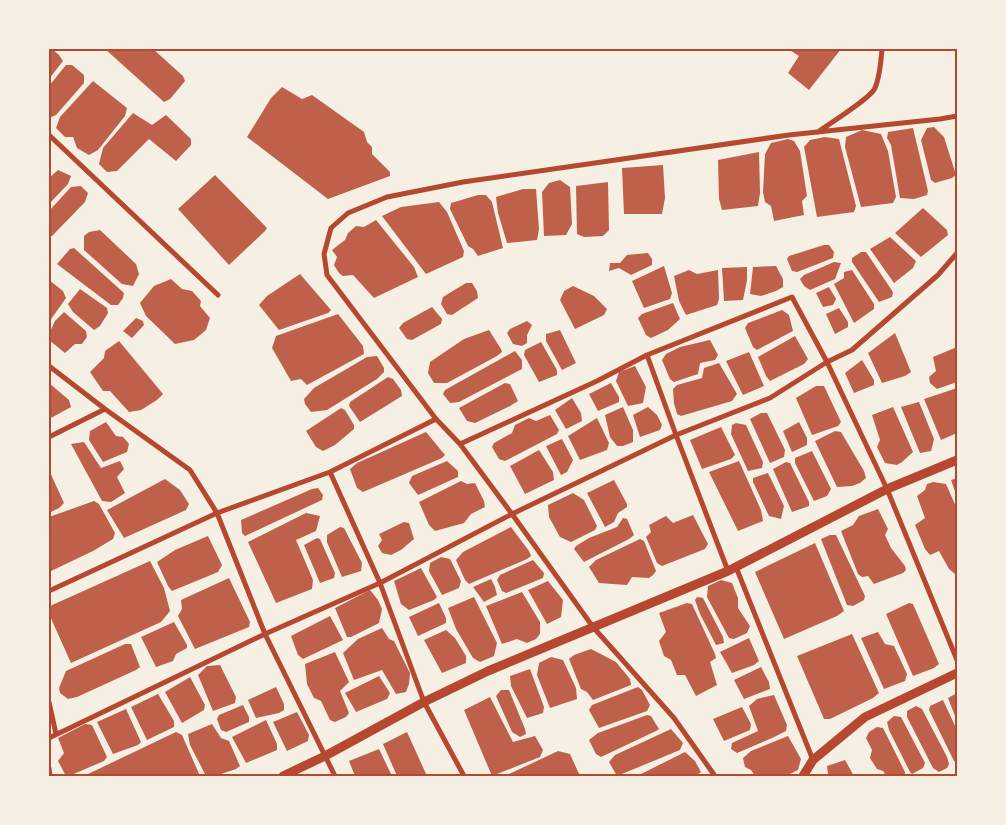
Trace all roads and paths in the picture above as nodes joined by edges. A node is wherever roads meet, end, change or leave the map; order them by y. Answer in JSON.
{"nodes":[{"id":1,"x":882,"y":49,"type":"edge"},
{"id":2,"x":957,"y":116,"type":"edge"},
{"id":3,"x":817,"y":132,"type":"junction"},
{"id":4,"x":49,"y":135,"type":"edge"},
{"id":5,"x":957,"y":253,"type":"edge"},
{"id":6,"x":218,"y":295,"type":"dead end"},
{"id":7,"x":648,"y":355,"type":"junction"},
{"id":8,"x":827,"y":362,"type":"junction"},
{"id":9,"x":49,"y":366,"type":"edge"},
{"id":10,"x":105,"y":409,"type":"junction"},
{"id":11,"x":436,"y":419,"type":"junction"},
{"id":12,"x":676,"y":435,"type":"junction"},
{"id":13,"x":49,"y":437,"type":"edge"},
{"id":14,"x":460,"y":444,"type":"junction"},
{"id":15,"x":957,"y":460,"type":"edge"},
{"id":16,"x":330,"y":472,"type":"junction"},
{"id":17,"x":887,"y":488,"type":"junction"},
{"id":18,"x":217,"y":513,"type":"junction"},
{"id":19,"x":512,"y":514,"type":"junction"},
{"id":20,"x":732,"y":569,"type":"junction"},
{"id":21,"x":380,"y":584,"type":"junction"},
{"id":22,"x":49,"y":591,"type":"edge"},
{"id":23,"x":593,"y":627,"type":"junction"},
{"id":24,"x":265,"y":634,"type":"junction"},
{"id":25,"x":957,"y":660,"type":"edge"},
{"id":26,"x":957,"y":673,"type":"edge"},
{"id":27,"x":49,"y":702,"type":"edge"},
{"id":28,"x":424,"y":702,"type":"junction"},
{"id":29,"x":56,"y":734,"type":"junction"},
{"id":30,"x":49,"y":738,"type":"edge"},
{"id":31,"x":326,"y":756,"type":"junction"},
{"id":32,"x":813,"y":760,"type":"junction"},
{"id":33,"x":49,"y":768,"type":"edge"},
{"id":34,"x":50,"y":776,"type":"edge"},
{"id":35,"x":283,"y":776,"type":"edge"},
{"id":36,"x":335,"y":776,"type":"edge"},
{"id":37,"x":464,"y":776,"type":"edge"},
{"id":38,"x":715,"y":776,"type":"edge"},
{"id":39,"x":803,"y":776,"type":"edge"}],
"edges":[{"from":1,"to":3,"type":"street"},
{"from":2,"to":3,"type":"street"},
{"from":3,"to":11,"type":"street"},
{"from":4,"to":6,"type":"street"},
{"from":5,"to":8,"type":"street"},
{"from":7,"to":8,"type":"street"},
{"from":7,"to":12,"type":"street"},
{"from":7,"to":14,"type":"street"},
{"from":8,"to":12,"type":"street"},
{"from":8,"to":17,"type":"street"},
{"from":9,"to":10,"type":"street"},
{"from":10,"to":13,"type":"street"},
{"from":10,"to":18,"type":"street"},
{"from":11,"to":14,"type":"street"},
{"from":11,"to":16,"type":"street"},
{"from":12,"to":19,"type":"street"},
{"from":12,"to":20,"type":"street"},
{"from":14,"to":19,"type":"street"},
{"from":15,"to":17,"type":"street"},
{"from":16,"to":18,"type":"street"},
{"from":16,"to":21,"type":"street"},
{"from":17,"to":20,"type":"street"},
{"from":17,"to":25,"type":"street"},
{"from":18,"to":22,"type":"street"},
{"from":18,"to":24,"type":"street"},
{"from":19,"to":21,"type":"street"},
{"from":19,"to":23,"type":"street"},
{"from":20,"to":23,"type":"street"},
{"from":20,"to":32,"type":"street"},
{"from":21,"to":24,"type":"street"},
{"from":21,"to":28,"type":"street"},
{"from":23,"to":28,"type":"street"},
{"from":23,"to":38,"type":"street"},
{"from":24,"to":29,"type":"street"},
{"from":24,"to":31,"type":"street"},
{"from":26,"to":32,"type":"street"},
{"from":27,"to":29,"type":"street"},
{"from":28,"to":31,"type":"street"},
{"from":28,"to":37,"type":"street"},
{"from":29,"to":30,"type":"street"},
{"from":31,"to":35,"type":"street"},
{"from":31,"to":36,"type":"street"},
{"from":32,"to":39,"type":"street"},
{"from":33,"to":34,"type":"street"}]}
